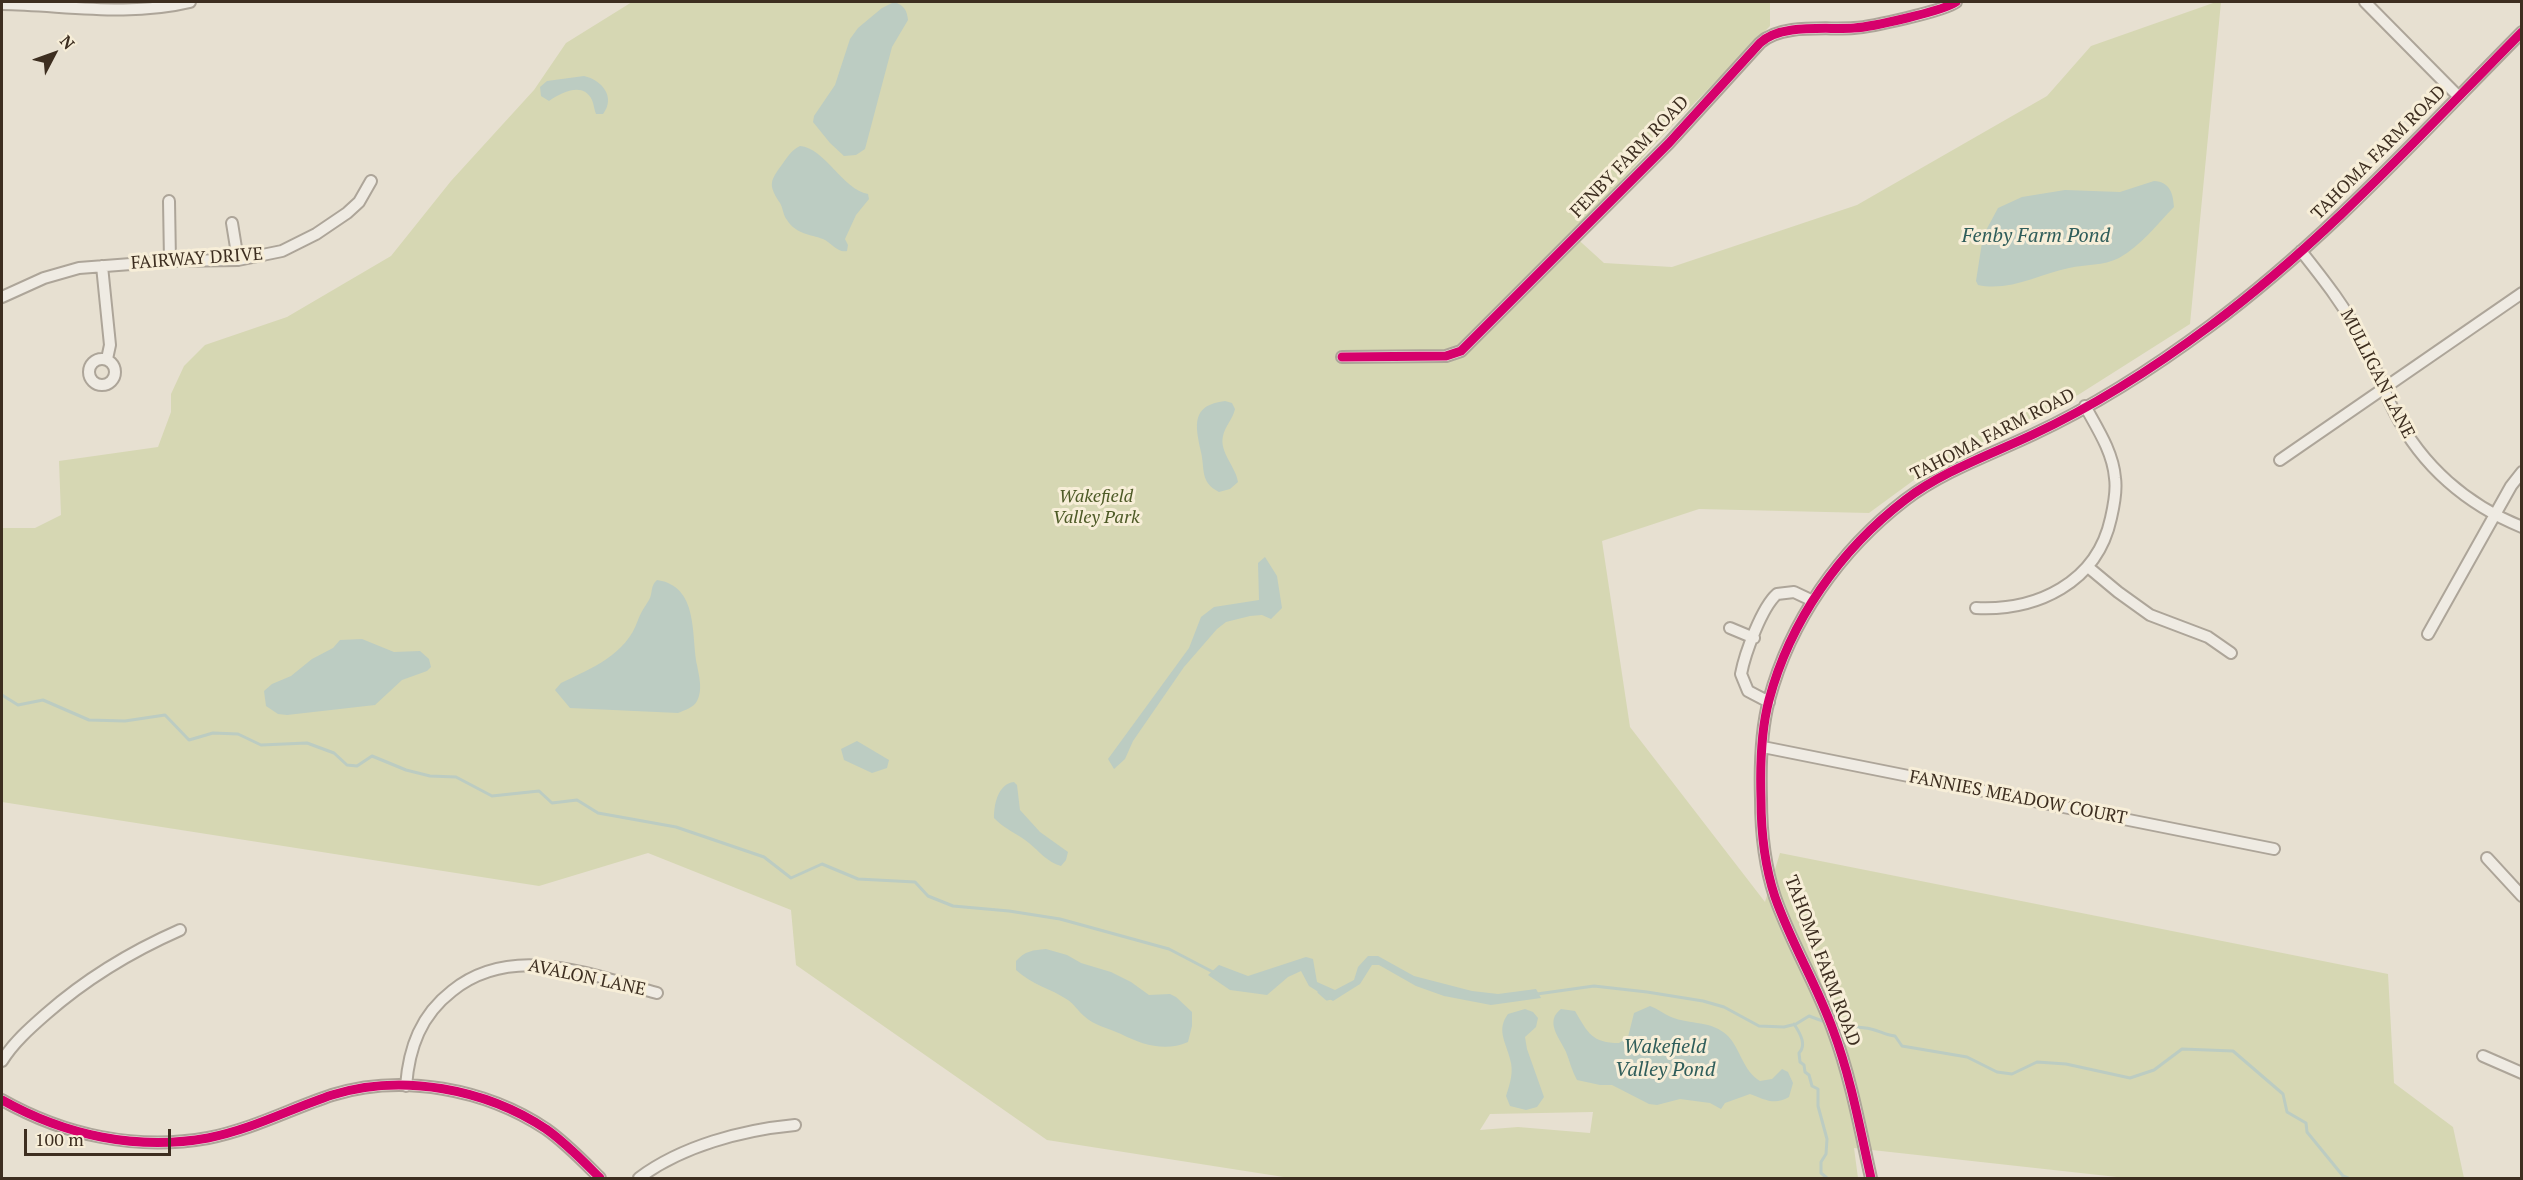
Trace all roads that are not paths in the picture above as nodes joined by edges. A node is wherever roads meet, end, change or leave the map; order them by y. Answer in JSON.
{"nodes":[{"id":1,"x":190,"y":2,"type":"edge"},
{"id":2,"x":1956,"y":2,"type":"edge"},
{"id":3,"x":2365,"y":2,"type":"edge"},
{"id":4,"x":2,"y":4,"type":"edge"},
{"id":5,"x":140,"y":5,"type":"edge"},
{"id":6,"x":2522,"y":32,"type":"edge"},
{"id":7,"x":2458,"y":96,"type":"junction"},
{"id":8,"x":371,"y":181,"type":"dead end"},
{"id":9,"x":169,"y":201,"type":"dead end"},
{"id":10,"x":232,"y":223,"type":"dead end"},
{"id":11,"x":2301,"y":251,"type":"junction"},
{"id":12,"x":238,"y":260,"type":"junction"},
{"id":13,"x":170,"y":261,"type":"junction"},
{"id":14,"x":102,"y":266,"type":"junction"},
{"id":15,"x":2522,"y":293,"type":"edge"},
{"id":16,"x":2,"y":297,"type":"edge"},
{"id":17,"x":1342,"y":357,"type":"dead end"},
{"id":18,"x":107,"y":359,"type":"dead end"},
{"id":19,"x":2383,"y":387,"type":"junction"},
{"id":20,"x":2085,"y":406,"type":"junction"},
{"id":21,"x":2280,"y":460,"type":"dead end"},
{"id":22,"x":2522,"y":472,"type":"edge"},
{"id":23,"x":2494,"y":516,"type":"junction"},
{"id":24,"x":2522,"y":527,"type":"edge"},
{"id":25,"x":2088,"y":567,"type":"junction"},
{"id":26,"x":1811,"y":600,"type":"junction"},
{"id":27,"x":1976,"y":608,"type":"dead end"},
{"id":28,"x":1730,"y":628,"type":"dead end"},
{"id":29,"x":2428,"y":634,"type":"dead end"},
{"id":30,"x":1754,"y":638,"type":"junction"},
{"id":31,"x":2231,"y":653,"type":"dead end"},
{"id":32,"x":1768,"y":702,"type":"junction"},
{"id":33,"x":1763,"y":747,"type":"junction"},
{"id":34,"x":2274,"y":849,"type":"dead end"},
{"id":35,"x":2487,"y":858,"type":"dead end"},
{"id":36,"x":2522,"y":896,"type":"edge"},
{"id":37,"x":180,"y":930,"type":"dead end"},
{"id":38,"x":657,"y":993,"type":"dead end"},
{"id":39,"x":2482,"y":1056,"type":"dead end"},
{"id":40,"x":2,"y":1061,"type":"edge"},
{"id":41,"x":2522,"y":1073,"type":"edge"},
{"id":42,"x":406,"y":1086,"type":"junction"},
{"id":43,"x":2,"y":1100,"type":"edge"},
{"id":44,"x":795,"y":1125,"type":"dead end"},
{"id":45,"x":600,"y":1179,"type":"edge"},
{"id":46,"x":639,"y":1179,"type":"edge"},
{"id":47,"x":1871,"y":1179,"type":"edge"}],
"edges":[{"from":1,"to":5,"type":"street"},
{"from":2,"to":17,"type":"street","name":"FENBY FARM ROAD"},
{"from":3,"to":7,"type":"street"},
{"from":4,"to":5,"type":"street"},
{"from":6,"to":7,"type":"street","name":"TAHOMA FARM ROAD"},
{"from":7,"to":11,"type":"street","name":"TAHOMA FARM ROAD"},
{"from":8,"to":12,"type":"street","name":"FAIRWAY DRIVE"},
{"from":9,"to":13,"type":"street"},
{"from":10,"to":12,"type":"street"},
{"from":11,"to":19,"type":"street","name":"MULLIGAN LANE"},
{"from":11,"to":20,"type":"street","name":"TAHOMA FARM ROAD"},
{"from":12,"to":13,"type":"street","name":"FAIRWAY DRIVE"},
{"from":13,"to":14,"type":"street","name":"FAIRWAY DRIVE"},
{"from":14,"to":16,"type":"street","name":"FAIRWAY DRIVE"},
{"from":14,"to":18,"type":"street"},
{"from":15,"to":19,"type":"street"},
{"from":19,"to":21,"type":"street"},
{"from":19,"to":23,"type":"street","name":"MULLIGAN LANE"},
{"from":20,"to":25,"type":"street"},
{"from":20,"to":26,"type":"street","name":"TAHOMA FARM ROAD"},
{"from":22,"to":23,"type":"street"},
{"from":23,"to":24,"type":"street","name":"MULLIGAN LANE"},
{"from":23,"to":29,"type":"street"},
{"from":25,"to":27,"type":"street"},
{"from":25,"to":31,"type":"street"},
{"from":26,"to":30,"type":"street"},
{"from":26,"to":32,"type":"street","name":"TAHOMA FARM ROAD"},
{"from":28,"to":30,"type":"street"},
{"from":30,"to":32,"type":"street"},
{"from":32,"to":33,"type":"street","name":"TAHOMA FARM ROAD"},
{"from":33,"to":34,"type":"street","name":"FANNIES MEADOW COURT"},
{"from":33,"to":47,"type":"street","name":"TAHOMA FARM ROAD"},
{"from":35,"to":36,"type":"street"},
{"from":37,"to":40,"type":"street"},
{"from":38,"to":42,"type":"street","name":"AVALON LANE"},
{"from":39,"to":41,"type":"street"},
{"from":42,"to":43,"type":"street"},
{"from":42,"to":45,"type":"street"},
{"from":44,"to":46,"type":"street"}]}
